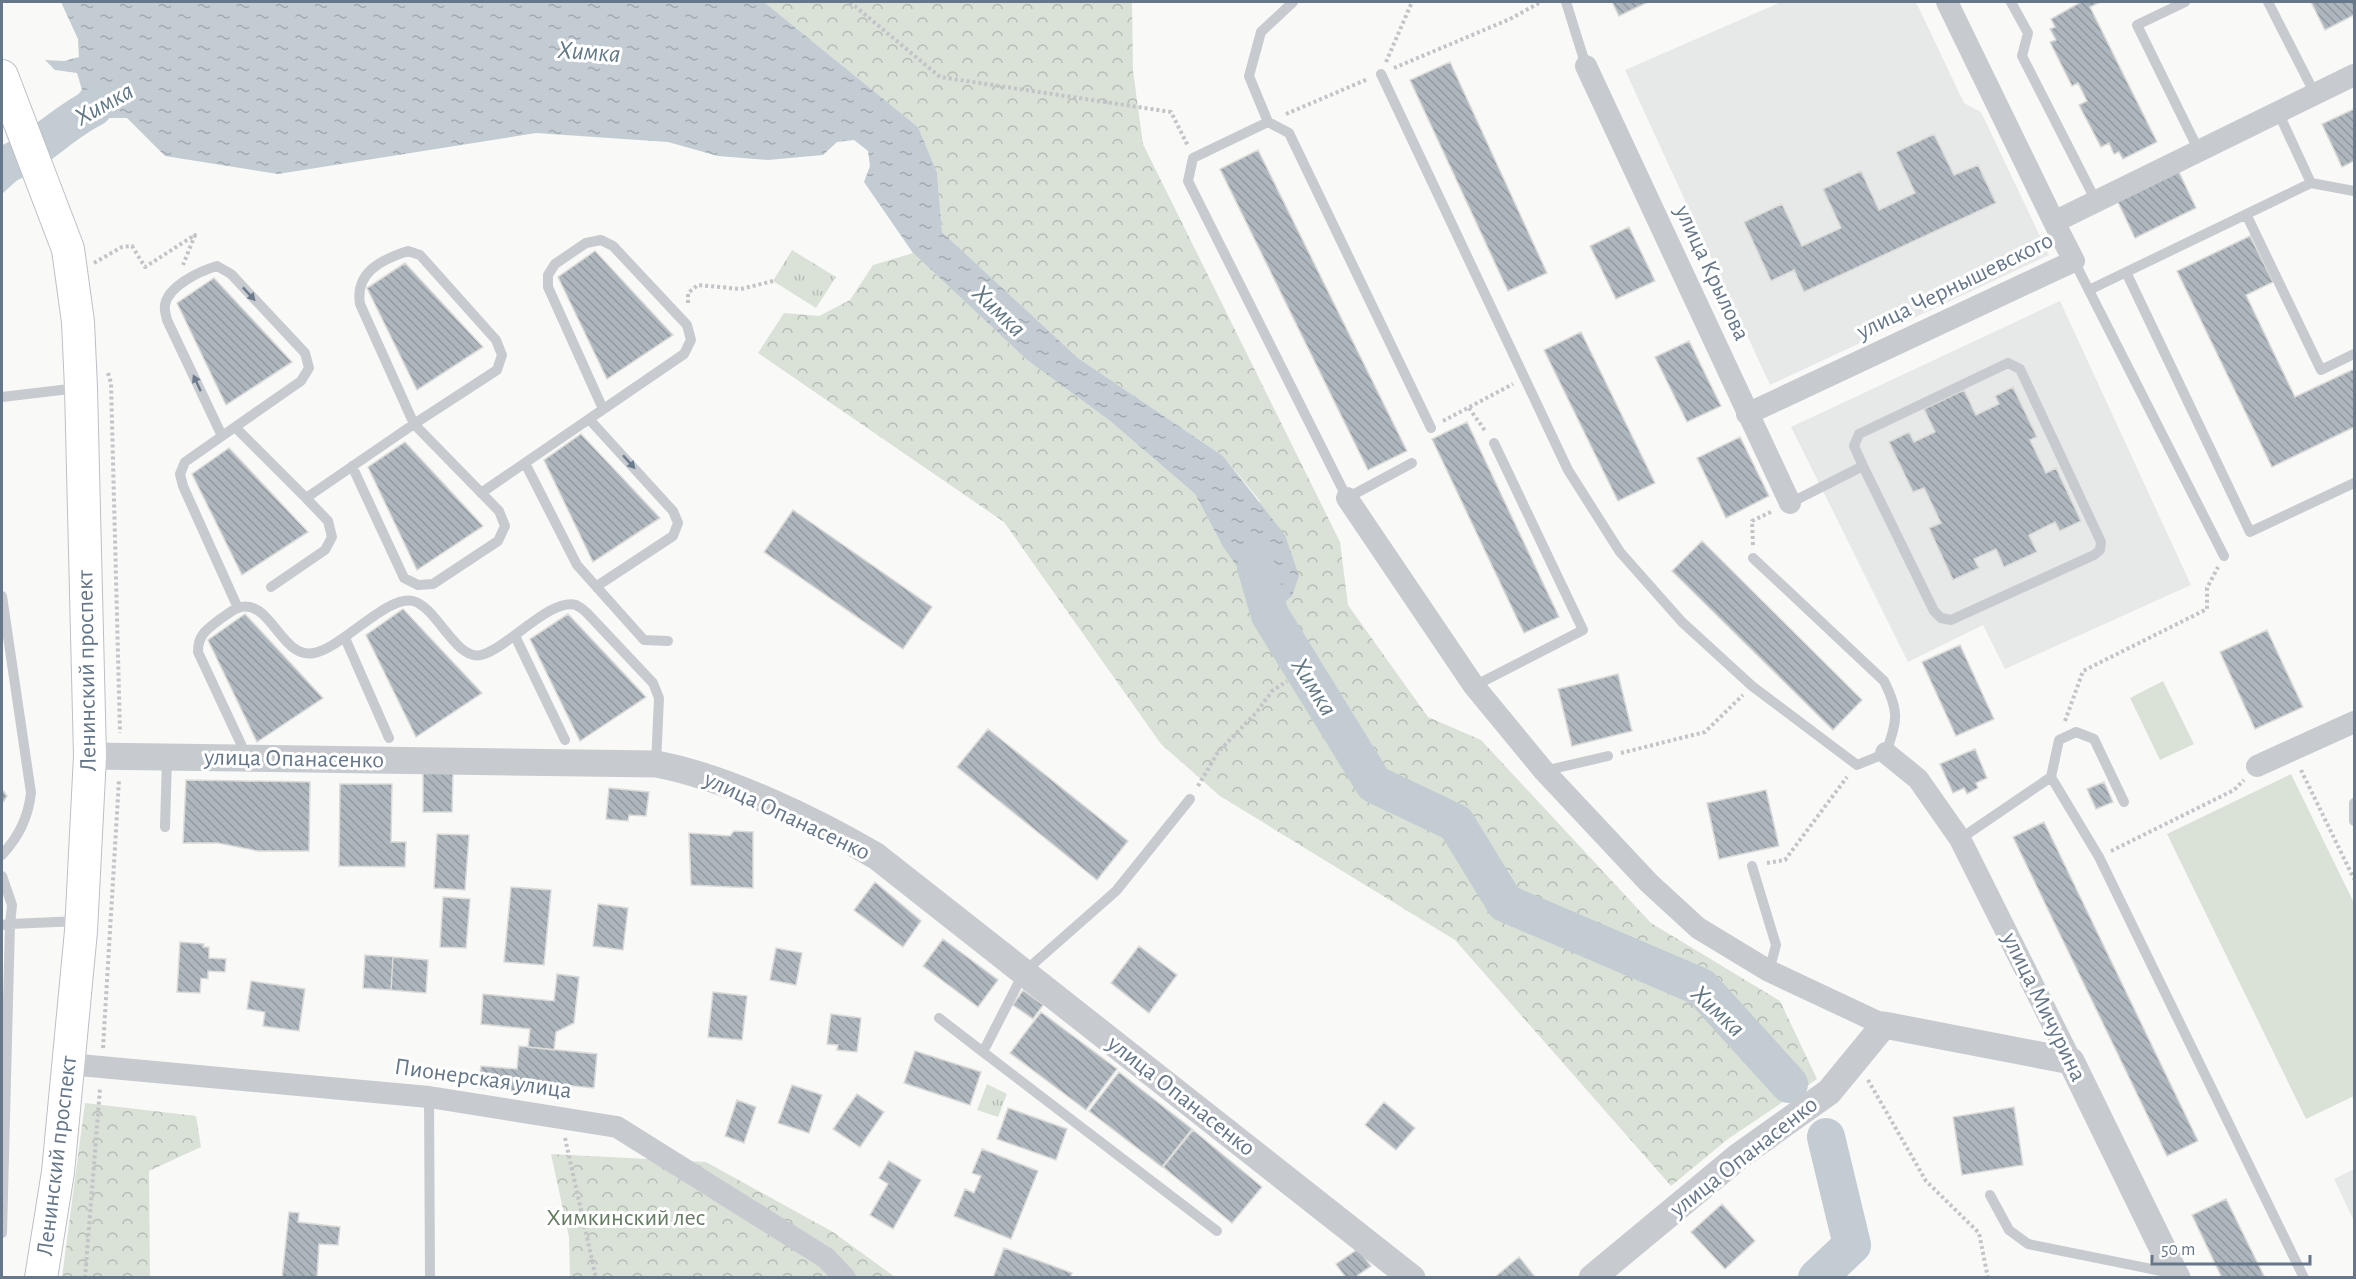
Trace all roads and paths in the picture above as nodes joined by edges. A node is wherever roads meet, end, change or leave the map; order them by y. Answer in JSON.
{"nodes":[{"id":1,"x":850,"y":2,"type":"edge"},
{"id":2,"x":1293,"y":2,"type":"edge"},
{"id":3,"x":1412,"y":2,"type":"edge"},
{"id":4,"x":1541,"y":2,"type":"edge"},
{"id":5,"x":1566,"y":2,"type":"edge"},
{"id":6,"x":1947,"y":2,"type":"edge"},
{"id":7,"x":2012,"y":2,"type":"edge"},
{"id":8,"x":2185,"y":2,"type":"edge"},
{"id":9,"x":2268,"y":2,"type":"edge"},
{"id":10,"x":1510,"y":20,"type":"dead end"},
{"id":11,"x":1586,"y":66,"type":"joint"},
{"id":12,"x":1381,"y":74,"type":"joint"},
{"id":13,"x":2355,"y":75,"type":"edge"},
{"id":14,"x":2,"y":76,"type":"edge"},
{"id":15,"x":2315,"y":94,"type":"junction"},
{"id":16,"x":2278,"y":112,"type":"junction"},
{"id":17,"x":1268,"y":122,"type":"junction"},
{"id":18,"x":2199,"y":151,"type":"junction"},
{"id":19,"x":1193,"y":158,"type":"junction"},
{"id":20,"x":2311,"y":183,"type":"junction"},
{"id":21,"x":2355,"y":191,"type":"edge"},
{"id":22,"x":2096,"y":201,"type":"junction"},
{"id":23,"x":2246,"y":214,"type":"junction"},
{"id":24,"x":2054,"y":222,"type":"junction"},
{"id":25,"x":68,"y":249,"type":"junction"},
{"id":26,"x":2074,"y":261,"type":"junction"},
{"id":27,"x":2126,"y":272,"type":"junction"},
{"id":28,"x":773,"y":281,"type":"dead end"},
{"id":29,"x":2089,"y":290,"type":"junction"},
{"id":30,"x":171,"y":292,"type":"junction"},
{"id":31,"x":687,"y":325,"type":"junction"},
{"id":32,"x":2355,"y":354,"type":"edge"},
{"id":33,"x":1524,"y":378,"type":"junction"},
{"id":34,"x":81,"y":388,"type":"junction"},
{"id":35,"x":2,"y":397,"type":"edge"},
{"id":36,"x":1469,"y":408,"type":"junction"},
{"id":37,"x":603,"y":409,"type":"junction"},
{"id":38,"x":1747,"y":414,"type":"junction"},
{"id":39,"x":590,"y":419,"type":"junction"},
{"id":40,"x":414,"y":424,"type":"junction"},
{"id":41,"x":235,"y":427,"type":"junction"},
{"id":42,"x":1431,"y":428,"type":"joint"},
{"id":43,"x":222,"y":436,"type":"junction"},
{"id":44,"x":1494,"y":443,"type":"joint"},
{"id":45,"x":525,"y":463,"type":"junction"},
{"id":46,"x":1412,"y":463,"type":"dead end"},
{"id":47,"x":352,"y":466,"type":"junction"},
{"id":48,"x":1863,"y":466,"type":"junction"},
{"id":49,"x":2355,"y":483,"type":"edge"},
{"id":50,"x":481,"y":493,"type":"junction"},
{"id":51,"x":306,"y":498,"type":"junction"},
{"id":52,"x":1347,"y":498,"type":"junction"},
{"id":53,"x":1790,"y":503,"type":"joint"},
{"id":54,"x":1752,"y":521,"type":"dead end"},
{"id":55,"x":2224,"y":556,"type":"joint"},
{"id":56,"x":1753,"y":558,"type":"joint"},
{"id":57,"x":597,"y":586,"type":"junction"},
{"id":58,"x":270,"y":587,"type":"dead end"},
{"id":59,"x":2,"y":596,"type":"edge"},
{"id":60,"x":238,"y":608,"type":"junction"},
{"id":61,"x":8,"y":630,"type":"junction"},
{"id":62,"x":515,"y":636,"type":"junction"},
{"id":63,"x":345,"y":638,"type":"junction"},
{"id":64,"x":668,"y":641,"type":"dead end"},
{"id":65,"x":2,"y":642,"type":"edge"},
{"id":66,"x":1287,"y":681,"type":"dead end"},
{"id":67,"x":1474,"y":686,"type":"junction"},
{"id":68,"x":1752,"y":686,"type":"junction"},
{"id":69,"x":2355,"y":722,"type":"edge"},
{"id":70,"x":389,"y":738,"type":"dead end"},
{"id":71,"x":566,"y":740,"type":"dead end"},
{"id":72,"x":2059,"y":740,"type":"junction"},
{"id":73,"x":2292,"y":751,"type":"junction"},
{"id":74,"x":162,"y":753,"type":"junction"},
{"id":75,"x":1886,"y":753,"type":"junction"},
{"id":76,"x":90,"y":756,"type":"junction"},
{"id":77,"x":1608,"y":756,"type":"joint"},
{"id":78,"x":242,"y":758,"type":"junction"},
{"id":79,"x":656,"y":764,"type":"junction"},
{"id":80,"x":1857,"y":765,"type":"junction"},
{"id":81,"x":2257,"y":766,"type":"joint"},
{"id":82,"x":1544,"y":771,"type":"junction"},
{"id":83,"x":2051,"y":777,"type":"junction"},
{"id":84,"x":1190,"y":799,"type":"joint"},
{"id":85,"x":2124,"y":802,"type":"dead end"},
{"id":86,"x":2355,"y":803,"type":"edge"},
{"id":87,"x":2355,"y":821,"type":"edge"},
{"id":88,"x":165,"y":826,"type":"dead end"},
{"id":89,"x":1960,"y":838,"type":"junction"},
{"id":90,"x":2,"y":855,"type":"edge"},
{"id":91,"x":2099,"y":856,"type":"junction"},
{"id":92,"x":1785,"y":860,"type":"dead end"},
{"id":93,"x":1752,"y":866,"type":"dead end"},
{"id":94,"x":2,"y":876,"type":"edge"},
{"id":95,"x":2355,"y":879,"type":"edge"},
{"id":96,"x":82,"y":921,"type":"junction"},
{"id":97,"x":6,"y":924,"type":"edge"},
{"id":98,"x":1769,"y":971,"type":"junction"},
{"id":99,"x":1024,"y":972,"type":"junction"},
{"id":100,"x":939,"y":1018,"type":"dead end"},
{"id":101,"x":1884,"y":1025,"type":"junction"},
{"id":102,"x":983,"y":1052,"type":"junction"},
{"id":103,"x":1856,"y":1059,"type":"junction"},
{"id":104,"x":2071,"y":1061,"type":"junction"},
{"id":105,"x":68,"y":1064,"type":"junction"},
{"id":106,"x":429,"y":1097,"type":"junction"},
{"id":107,"x":561,"y":1117,"type":"junction"},
{"id":108,"x":1990,"y":1195,"type":"dead end"},
{"id":109,"x":1217,"y":1231,"type":"dead end"},
{"id":110,"x":2,"y":1233,"type":"edge"},
{"id":111,"x":2176,"y":1276,"type":"edge"},
{"id":112,"x":41,"y":1278,"type":"edge"},
{"id":113,"x":430,"y":1278,"type":"edge"},
{"id":114,"x":596,"y":1278,"type":"edge"},
{"id":115,"x":845,"y":1278,"type":"edge"},
{"id":116,"x":1412,"y":1278,"type":"edge"},
{"id":117,"x":1592,"y":1278,"type":"edge"},
{"id":118,"x":1988,"y":1278,"type":"edge"},
{"id":119,"x":2304,"y":1278,"type":"edge"}],
"edges":[{"from":1,"to":19,"type":"path"},
{"from":2,"to":17,"type":"lane"},
{"from":3,"to":12,"type":"path"},
{"from":4,"to":10,"type":"path"},
{"from":5,"to":11,"type":"lane"},
{"from":6,"to":24,"type":"street"},
{"from":7,"to":22,"type":"lane"},
{"from":8,"to":18,"type":"lane"},
{"from":9,"to":15,"type":"lane"},
{"from":11,"to":38,"type":"street","name":"улица Крылова"},
{"from":12,"to":33,"type":"lane"},
{"from":13,"to":15,"type":"street","name":"улица Чернышевского"},
{"from":14,"to":25,"type":"main road","name":"Ленинский проспект"},
{"from":15,"to":16,"type":"street","name":"улица Чернышевского"},
{"from":16,"to":18,"type":"street","name":"улица Чернышевского"},
{"from":16,"to":20,"type":"lane"},
{"from":17,"to":19,"type":"lane"},
{"from":17,"to":42,"type":"lane"},
{"from":18,"to":22,"type":"street","name":"улица Чернышевского"},
{"from":19,"to":52,"type":"lane"},
{"from":20,"to":21,"type":"lane"},
{"from":20,"to":23,"type":"lane"},
{"from":22,"to":24,"type":"street","name":"улица Чернышевского"},
{"from":23,"to":27,"type":"lane"},
{"from":23,"to":32,"type":"lane"},
{"from":24,"to":26,"type":"street","name":"улица Чернышевского"},
{"from":25,"to":30,"type":"path"},
{"from":25,"to":34,"type":"main road","name":"Ленинский проспект"},
{"from":26,"to":29,"type":"lane"},
{"from":26,"to":38,"type":"street","name":"улица Чернышевского"},
{"from":27,"to":29,"type":"lane"},
{"from":27,"to":49,"type":"lane"},
{"from":28,"to":31,"type":"path"},
{"from":29,"to":55,"type":"lane"},
{"from":30,"to":41,"type":"lane","one_way":true},
{"from":43,"to":30,"type":"lane","one_way":true},
{"from":31,"to":37,"type":"lane"},
{"from":31,"to":37,"type":"lane"},
{"from":33,"to":36,"type":"path"},
{"from":33,"to":68,"type":"lane"},
{"from":34,"to":35,"type":"lane"},
{"from":34,"to":76,"type":"main road","name":"Ленинский проспект"},
{"from":36,"to":42,"type":"path"},
{"from":36,"to":44,"type":"path"},
{"from":37,"to":39,"type":"lane"},
{"from":38,"to":53,"type":"street","name":"улица Крылова"},
{"from":39,"to":45,"type":"lane"},
{"from":39,"to":57,"type":"lane","one_way":true},
{"from":40,"to":40,"type":"lane"},
{"from":40,"to":47,"type":"lane"},
{"from":40,"to":50,"type":"lane"},
{"from":41,"to":43,"type":"lane"},
{"from":41,"to":51,"type":"lane"},
{"from":43,"to":60,"type":"lane"},
{"from":44,"to":67,"type":"lane"},
{"from":45,"to":50,"type":"lane"},
{"from":45,"to":57,"type":"lane"},
{"from":46,"to":52,"type":"lane"},
{"from":47,"to":50,"type":"lane"},
{"from":47,"to":51,"type":"lane"},
{"from":48,"to":48,"type":"lane"},
{"from":48,"to":53,"type":"lane"},
{"from":51,"to":58,"type":"lane"},
{"from":52,"to":67,"type":"street"},
{"from":54,"to":56,"type":"path"},
{"from":55,"to":72,"type":"path"},
{"from":56,"to":75,"type":"lane"},
{"from":57,"to":64,"type":"lane"},
{"from":59,"to":61,"type":"lane"},
{"from":60,"to":63,"type":"lane"},
{"from":60,"to":78,"type":"lane"},
{"from":61,"to":65,"type":"lane"},
{"from":61,"to":90,"type":"lane"},
{"from":62,"to":63,"type":"lane"},
{"from":62,"to":71,"type":"lane"},
{"from":62,"to":79,"type":"lane"},
{"from":63,"to":70,"type":"lane"},
{"from":66,"to":84,"type":"path"},
{"from":67,"to":82,"type":"street"},
{"from":68,"to":77,"type":"path"},
{"from":68,"to":80,"type":"lane"},
{"from":69,"to":73,"type":"street"},
{"from":72,"to":83,"type":"lane"},
{"from":72,"to":85,"type":"lane"},
{"from":73,"to":81,"type":"street"},
{"from":73,"to":95,"type":"path"},
{"from":74,"to":76,"type":"street","name":"улица Опанасенко"},
{"from":74,"to":78,"type":"street","name":"улица Опанасенко"},
{"from":74,"to":88,"type":"lane"},
{"from":75,"to":80,"type":"lane"},
{"from":75,"to":89,"type":"street","name":"улица Мичурина"},
{"from":76,"to":96,"type":"main road","name":"Ленинский проспект"},
{"from":77,"to":82,"type":"lane"},
{"from":78,"to":79,"type":"street","name":"улица Опанасенко"},
{"from":79,"to":99,"type":"street","name":"улица Опанасенко"},
{"from":80,"to":92,"type":"path"},
{"from":81,"to":91,"type":"path"},
{"from":82,"to":98,"type":"street"},
{"from":83,"to":89,"type":"lane"},
{"from":83,"to":91,"type":"lane"},
{"from":84,"to":99,"type":"lane"},
{"from":86,"to":87,"type":"lane"},
{"from":89,"to":104,"type":"street","name":"улица Мичурина"},
{"from":91,"to":119,"type":"lane"},
{"from":93,"to":98,"type":"lane"},
{"from":94,"to":97,"type":"lane"},
{"from":96,"to":97,"type":"lane"},
{"from":96,"to":105,"type":"main road","name":"Ленинский проспект"},
{"from":97,"to":110,"type":"lane"},
{"from":98,"to":101,"type":"street"},
{"from":99,"to":102,"type":"lane"},
{"from":99,"to":116,"type":"street","name":"улица Опанасенко"},
{"from":100,"to":102,"type":"lane"},
{"from":101,"to":103,"type":"street","name":"улица Опанасенко"},
{"from":101,"to":104,"type":"street"},
{"from":102,"to":109,"type":"lane"},
{"from":103,"to":117,"type":"street","name":"улица Опанасенко"},
{"from":103,"to":118,"type":"path"},
{"from":104,"to":111,"type":"street","name":"улица Мичурина"},
{"from":105,"to":106,"type":"street","name":"Пионерская улица"},
{"from":105,"to":112,"type":"main road","name":"Ленинский проспект"},
{"from":106,"to":107,"type":"street","name":"Пионерская улица"},
{"from":106,"to":113,"type":"lane"},
{"from":107,"to":114,"type":"path"},
{"from":107,"to":115,"type":"street","name":"Пионерская улица"},
{"from":108,"to":111,"type":"lane"}]}
